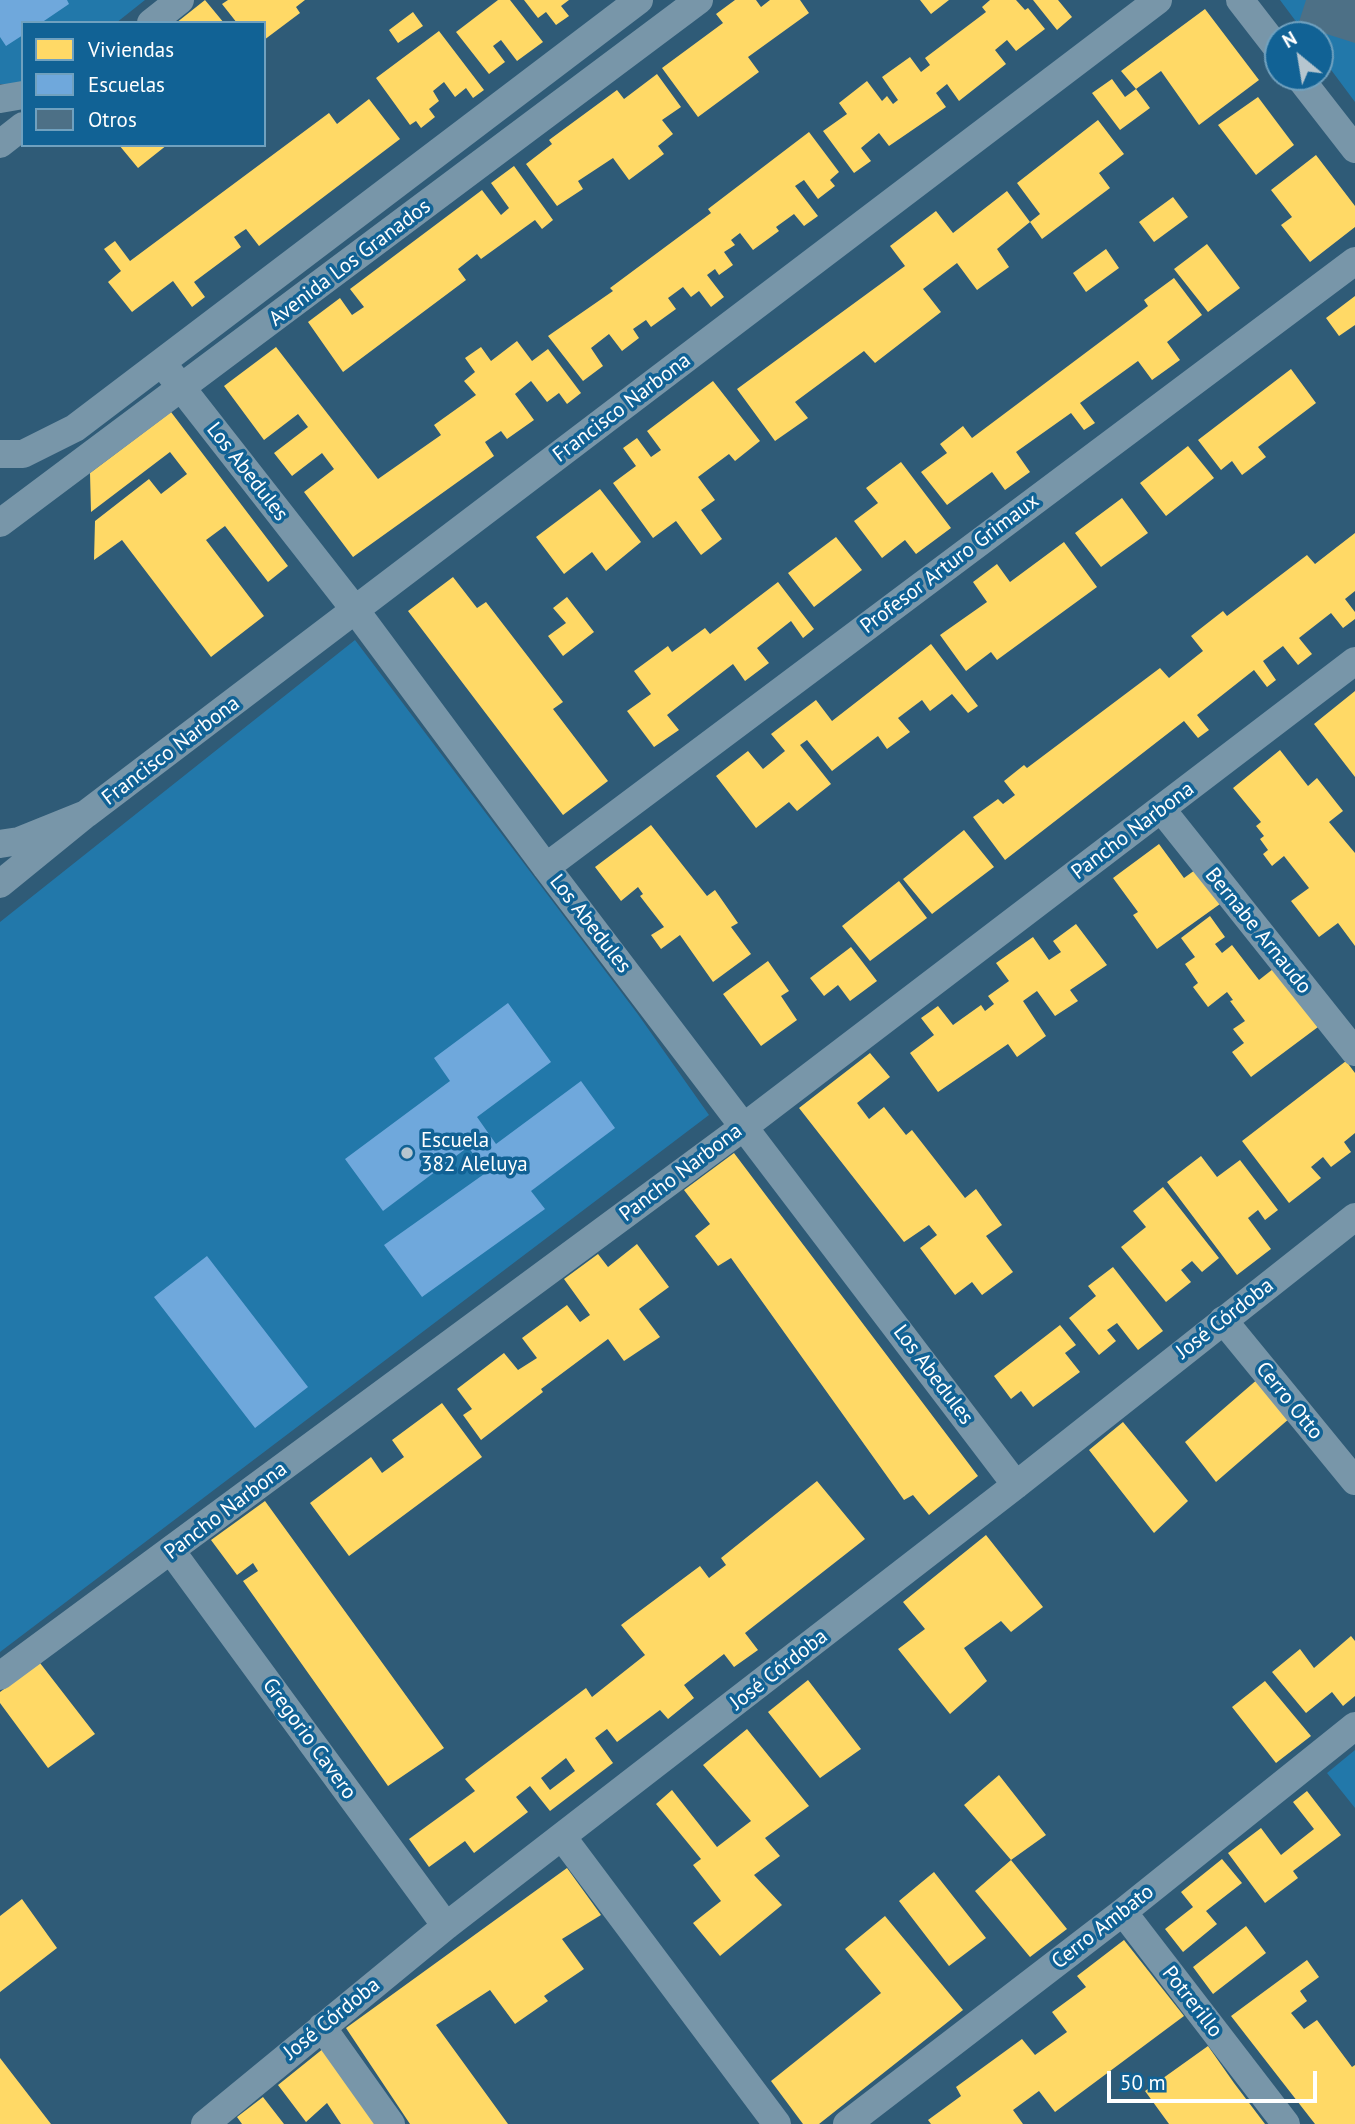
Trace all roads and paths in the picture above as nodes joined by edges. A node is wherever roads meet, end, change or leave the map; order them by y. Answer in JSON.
{"nodes":[{"id":1,"x":180,"y":0,"type":"edge"},
{"id":2,"x":639,"y":0,"type":"edge"},
{"id":3,"x":699,"y":0,"type":"edge"},
{"id":4,"x":1157,"y":0,"type":"edge"},
{"id":5,"x":1240,"y":0,"type":"edge"},
{"id":6,"x":154,"y":21,"type":"edge"},
{"id":7,"x":1264,"y":31,"type":"edge"},
{"id":8,"x":1310,"y":91,"type":"edge"},
{"id":9,"x":21,"y":95,"type":"edge"},
{"id":10,"x":0,"y":99,"type":"edge"},
{"id":11,"x":21,"y":128,"type":"edge"},
{"id":12,"x":0,"y":144,"type":"edge"},
{"id":13,"x":1355,"y":149,"type":"edge"},
{"id":14,"x":1355,"y":261,"type":"edge"},
{"id":15,"x":162,"y":363,"type":"junction"},
{"id":16,"x":183,"y":389,"type":"junction"},
{"id":17,"x":0,"y":454,"type":"edge"},
{"id":18,"x":0,"y":523,"type":"edge"},
{"id":19,"x":356,"y":611,"type":"junction"},
{"id":20,"x":1355,"y":661,"type":"edge"},
{"id":21,"x":1162,"y":810,"type":"junction"},
{"id":22,"x":86,"y":814,"type":"junction"},
{"id":23,"x":0,"y":844,"type":"edge"},
{"id":24,"x":546,"y":867,"type":"junction"},
{"id":25,"x":0,"y":884,"type":"edge"},
{"id":26,"x":1355,"y":1052,"type":"edge"},
{"id":27,"x":745,"y":1126,"type":"junction"},
{"id":28,"x":1355,"y":1217,"type":"edge"},
{"id":29,"x":1223,"y":1320,"type":"junction"},
{"id":30,"x":1355,"y":1481,"type":"edge"},
{"id":31,"x":1016,"y":1485,"type":"junction"},
{"id":32,"x":172,"y":1552,"type":"junction"},
{"id":33,"x":0,"y":1675,"type":"edge"},
{"id":34,"x":1355,"y":1726,"type":"edge"},
{"id":35,"x":564,"y":1838,"type":"junction"},
{"id":36,"x":1123,"y":1913,"type":"junction"},
{"id":37,"x":446,"y":1926,"type":"junction"},
{"id":38,"x":322,"y":2026,"type":"junction"},
{"id":39,"x":205,"y":2124,"type":"edge"},
{"id":40,"x":391,"y":2124,"type":"edge"},
{"id":41,"x":777,"y":2124,"type":"edge"},
{"id":42,"x":847,"y":2124,"type":"edge"},
{"id":43,"x":1286,"y":2124,"type":"edge"}],
"edges":[{"from":1,"to":6,"type":"street"},
{"from":2,"to":15,"type":"street","name":"Avenida Los Granados"},
{"from":3,"to":16,"type":"street","name":"Avenida Los Granados"},
{"from":4,"to":19,"type":"street","name":"Francisco Narbona"},
{"from":5,"to":7,"type":"street"},
{"from":8,"to":13,"type":"street"},
{"from":9,"to":10,"type":"street"},
{"from":11,"to":12,"type":"street"},
{"from":14,"to":24,"type":"street","name":"Profesor Arturo Grimaux"},
{"from":15,"to":16,"type":"street","name":"Los Abedules"},
{"from":15,"to":17,"type":"street","name":"Avenida Los Granados"},
{"from":16,"to":18,"type":"street","name":"Avenida Los Granados"},
{"from":16,"to":19,"type":"street","name":"Los Abedules"},
{"from":19,"to":22,"type":"street","name":"Francisco Narbona"},
{"from":19,"to":24,"type":"street","name":"Los Abedules"},
{"from":20,"to":21,"type":"street","name":"Pancho Narbona"},
{"from":21,"to":26,"type":"street","name":"Bernabe Arnaudo"},
{"from":21,"to":27,"type":"street","name":"Pancho Narbona"},
{"from":22,"to":23,"type":"street","name":"Francisco Narbona"},
{"from":22,"to":25,"type":"street","name":"Francisco Narbona"},
{"from":24,"to":27,"type":"street","name":"Los Abedules"},
{"from":27,"to":31,"type":"street","name":"Los Abedules"},
{"from":27,"to":32,"type":"street","name":"Pancho Narbona"},
{"from":28,"to":29,"type":"street","name":"José Córdoba"},
{"from":29,"to":30,"type":"street","name":"Cerro Otto"},
{"from":29,"to":31,"type":"street","name":"José Córdoba"},
{"from":31,"to":35,"type":"street","name":"José Córdoba"},
{"from":32,"to":33,"type":"street","name":"Pancho Narbona"},
{"from":32,"to":37,"type":"street","name":"Gregorio Cavero"},
{"from":34,"to":36,"type":"street","name":"Cerro Ambato"},
{"from":35,"to":37,"type":"street","name":"José Córdoba"},
{"from":35,"to":41,"type":"street"},
{"from":36,"to":42,"type":"street","name":"Cerro Ambato"},
{"from":36,"to":43,"type":"street","name":"Potrerillo"},
{"from":37,"to":38,"type":"street","name":"José Córdoba"},
{"from":38,"to":39,"type":"street","name":"José Córdoba"},
{"from":38,"to":40,"type":"street"}]}
